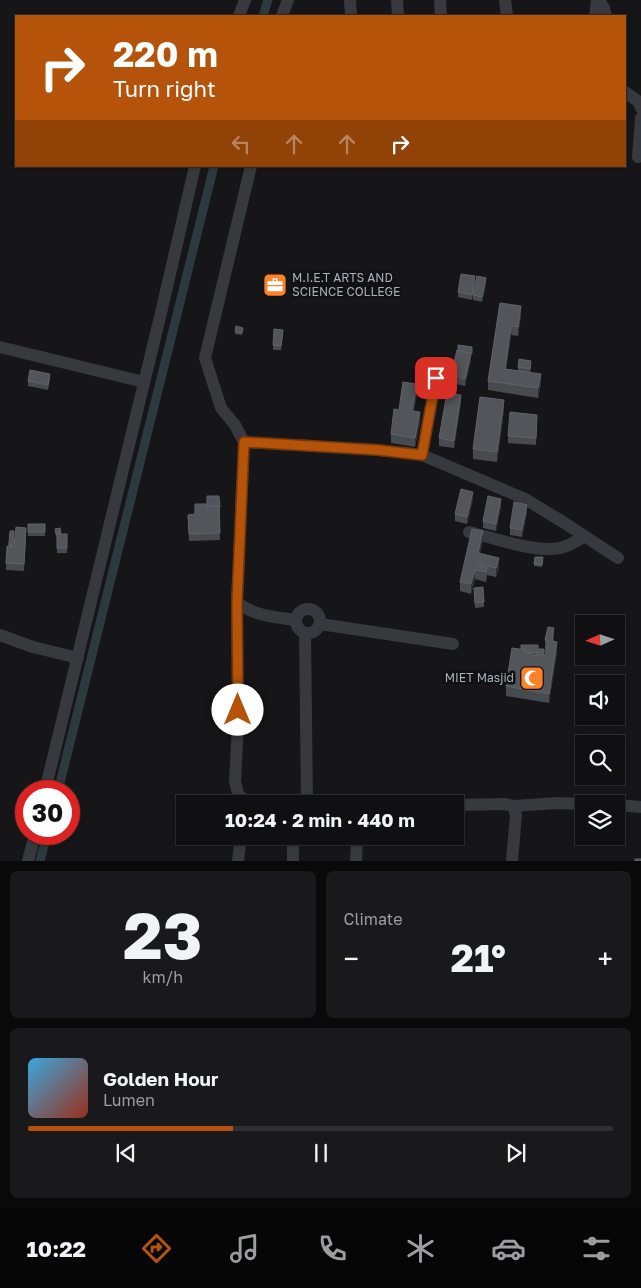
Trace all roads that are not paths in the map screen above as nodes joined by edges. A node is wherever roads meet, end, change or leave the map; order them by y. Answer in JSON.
{"nodes":[{"id":1,"x":245,"y":0,"type":"edge"},
{"id":2,"x":288,"y":0,"type":"edge"},
{"id":3,"x":350,"y":0,"type":"edge"},
{"id":4,"x":397,"y":0,"type":"edge"},
{"id":5,"x":440,"y":0,"type":"edge"},
{"id":6,"x":505,"y":0,"type":"edge"},
{"id":7,"x":598,"y":0,"type":"edge"},
{"id":8,"x":239,"y":15,"type":"edge"},
{"id":9,"x":282,"y":15,"type":"edge"},
{"id":10,"x":351,"y":15,"type":"dead end"},
{"id":11,"x":398,"y":15,"type":"edge"},
{"id":12,"x":441,"y":15,"type":"edge"},
{"id":13,"x":507,"y":15,"type":"edge"},
{"id":14,"x":595,"y":15,"type":"edge"},
{"id":15,"x":606,"y":15,"type":"edge"},
{"id":16,"x":626,"y":93,"type":"edge"},
{"id":17,"x":641,"y":108,"type":"edge"},
{"id":18,"x":641,"y":118,"type":"edge"},
{"id":19,"x":634,"y":157,"type":"edge"},
{"id":20,"x":195,"y":167,"type":"edge"},
{"id":21,"x":251,"y":167,"type":"edge"},
{"id":22,"x":0,"y":347,"type":"edge"},
{"id":23,"x":436,"y":378,"type":"dead end"},
{"id":24,"x":144,"y":382,"type":"junction"},
{"id":25,"x":244,"y":442,"type":"junction"},
{"id":26,"x":422,"y":455,"type":"junction"},
{"id":27,"x":469,"y":532,"type":"edge"},
{"id":28,"x":584,"y":536,"type":"junction"},
{"id":29,"x":618,"y":558,"type":"dead end"},
{"id":30,"x":237,"y":602,"type":"junction"},
{"id":31,"x":295,"y":620,"type":"junction"},
{"id":32,"x":320,"y":624,"type":"junction"},
{"id":33,"x":305,"y":634,"type":"junction"},
{"id":34,"x":0,"y":636,"type":"edge"},
{"id":35,"x":453,"y":644,"type":"dead end"},
{"id":36,"x":78,"y":658,"type":"junction"},
{"id":37,"x":48,"y":780,"type":"edge"},
{"id":38,"x":239,"y":795,"type":"edge"},
{"id":39,"x":306,"y":795,"type":"edge"},
{"id":40,"x":575,"y":804,"type":"edge"},
{"id":41,"x":464,"y":805,"type":"edge"},
{"id":42,"x":513,"y":806,"type":"junction"},
{"id":43,"x":625,"y":806,"type":"edge"},
{"id":44,"x":641,"y":807,"type":"edge"},
{"id":45,"x":32,"y":845,"type":"edge"},
{"id":46,"x":240,"y":845,"type":"edge"},
{"id":47,"x":294,"y":845,"type":"edge"},
{"id":48,"x":357,"y":845,"type":"edge"},
{"id":49,"x":28,"y":860,"type":"edge"},
{"id":50,"x":238,"y":860,"type":"edge"},
{"id":51,"x":293,"y":860,"type":"edge"},
{"id":52,"x":356,"y":860,"type":"edge"},
{"id":53,"x":512,"y":860,"type":"edge"}],
"edges":[{"from":1,"to":8,"type":"street"},
{"from":2,"to":9,"type":"street"},
{"from":3,"to":10,"type":"street"},
{"from":4,"to":11,"type":"street"},
{"from":5,"to":12,"type":"street"},
{"from":6,"to":13,"type":"street"},
{"from":7,"to":14,"type":"street"},
{"from":7,"to":15,"type":"street"},
{"from":16,"to":17,"type":"street"},
{"from":18,"to":19,"type":"street"},
{"from":20,"to":24,"type":"street"},
{"from":21,"to":25,"type":"street"},
{"from":22,"to":24,"type":"street"},
{"from":23,"to":26,"type":"street"},
{"from":24,"to":36,"type":"street"},
{"from":25,"to":26,"type":"street"},
{"from":25,"to":30,"type":"street"},
{"from":26,"to":28,"type":"street"},
{"from":27,"to":28,"type":"street"},
{"from":28,"to":29,"type":"street"},
{"from":30,"to":31,"type":"street"},
{"from":30,"to":38,"type":"street"},
{"from":31,"to":32,"type":"street"},
{"from":31,"to":33,"type":"street"},
{"from":32,"to":33,"type":"street"},
{"from":32,"to":35,"type":"street"},
{"from":33,"to":39,"type":"street"},
{"from":34,"to":36,"type":"street"},
{"from":36,"to":37,"type":"street"},
{"from":40,"to":42,"type":"street"},
{"from":41,"to":42,"type":"street"},
{"from":42,"to":53,"type":"street"},
{"from":43,"to":44,"type":"street"},
{"from":45,"to":49,"type":"street"},
{"from":46,"to":50,"type":"street"},
{"from":47,"to":51,"type":"street"},
{"from":48,"to":52,"type":"street"}]}
